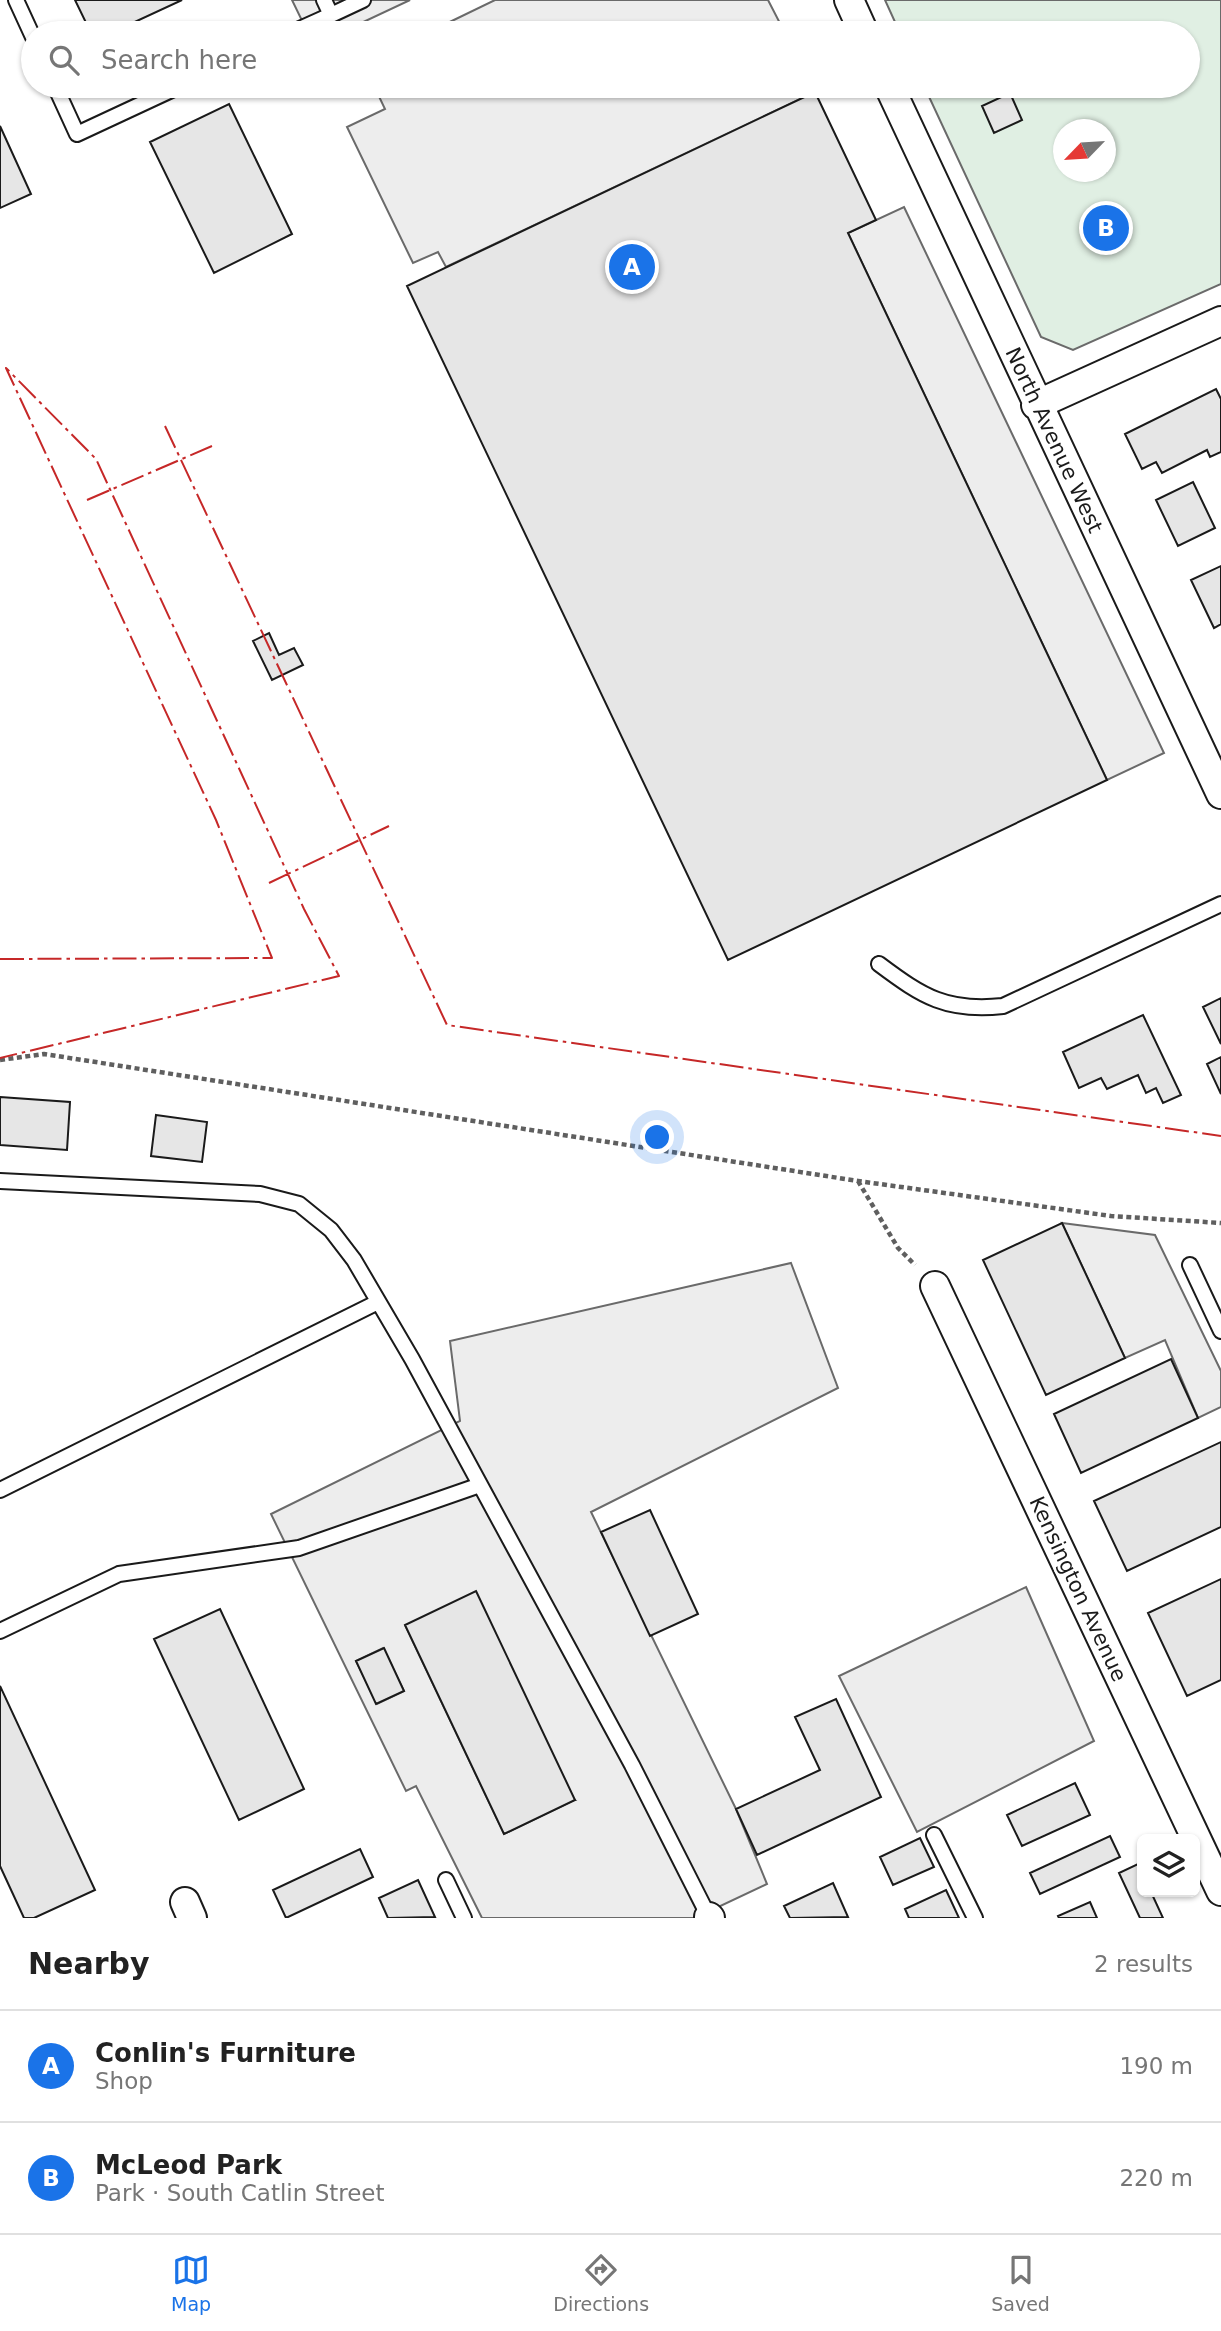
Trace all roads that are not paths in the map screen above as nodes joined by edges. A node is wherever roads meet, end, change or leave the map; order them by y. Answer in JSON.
{"nodes":[{"id":1,"x":16,"y":0,"type":"edge"},
{"id":2,"x":324,"y":0,"type":"edge"},
{"id":3,"x":363,"y":0,"type":"edge"},
{"id":4,"x":849,"y":0,"type":"edge"},
{"id":5,"x":331,"y":15,"type":"junction"},
{"id":6,"x":26,"y":21,"type":"edge"},
{"id":7,"x":318,"y":21,"type":"edge"},
{"id":8,"x":859,"y":21,"type":"edge"},
{"id":9,"x":60,"y":98,"type":"edge"},
{"id":10,"x":154,"y":98,"type":"edge"},
{"id":11,"x":894,"y":98,"type":"edge"},
{"id":12,"x":1221,"y":321,"type":"edge"},
{"id":13,"x":1036,"y":405,"type":"junction"},
{"id":14,"x":1221,"y":794,"type":"edge"},
{"id":15,"x":1221,"y":904,"type":"edge"},
{"id":16,"x":879,"y":964,"type":"dead end"},
{"id":17,"x":0,"y":1181,"type":"edge"},
{"id":18,"x":1190,"y":1265,"type":"dead end"},
{"id":19,"x":935,"y":1286,"type":"road end"},
{"id":20,"x":378,"y":1302,"type":"junction"},
{"id":21,"x":1221,"y":1331,"type":"edge"},
{"id":22,"x":480,"y":1485,"type":"junction"},
{"id":23,"x":0,"y":1490,"type":"edge"},
{"id":24,"x":0,"y":1631,"type":"edge"},
{"id":25,"x":934,"y":1835,"type":"dead end"},
{"id":26,"x":446,"y":1880,"type":"dead end"},
{"id":27,"x":1221,"y":1891,"type":"edge"},
{"id":28,"x":710,"y":1917,"type":"edge"},
{"id":29,"x":464,"y":1918,"type":"edge"},
{"id":30,"x":975,"y":1918,"type":"edge"}],
"edges":[{"from":1,"to":6,"type":"lane"},
{"from":2,"to":5,"type":"lane"},
{"from":3,"to":5,"type":"lane"},
{"from":4,"to":8,"type":"street"},
{"from":5,"to":7,"type":"lane"},
{"from":9,"to":10,"type":"lane"},
{"from":11,"to":13,"type":"street","name":"North Avenue West"},
{"from":12,"to":13,"type":"street"},
{"from":13,"to":14,"type":"street","name":"North Avenue West"},
{"from":15,"to":16,"type":"lane"},
{"from":17,"to":20,"type":"lane"},
{"from":18,"to":21,"type":"lane"},
{"from":19,"to":27,"type":"street","name":"Kensington Avenue"},
{"from":20,"to":22,"type":"lane"},
{"from":20,"to":23,"type":"lane"},
{"from":22,"to":24,"type":"lane"},
{"from":22,"to":28,"type":"lane"},
{"from":25,"to":30,"type":"lane"},
{"from":26,"to":29,"type":"lane"}]}
